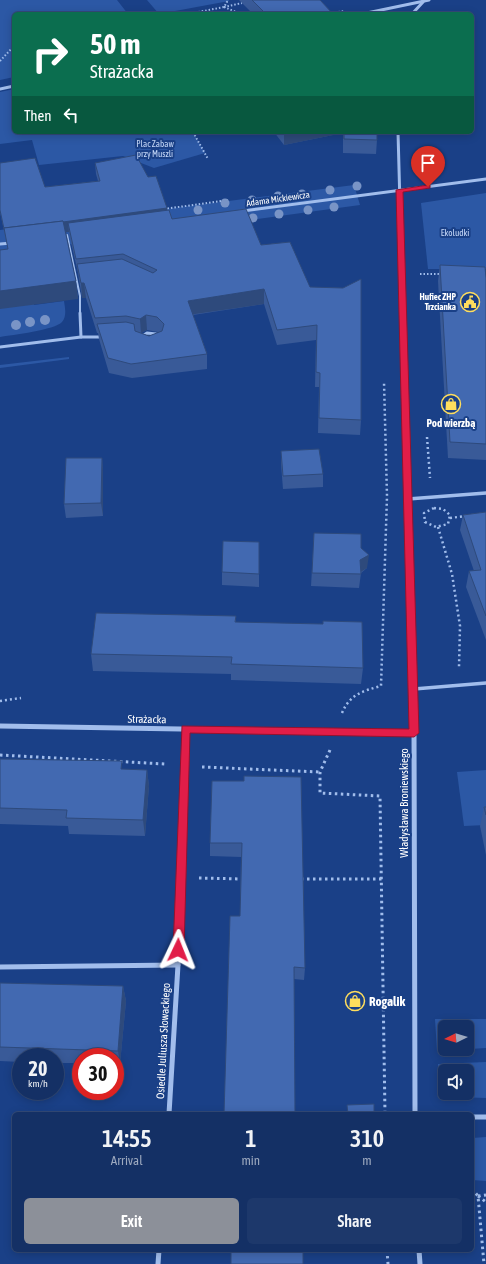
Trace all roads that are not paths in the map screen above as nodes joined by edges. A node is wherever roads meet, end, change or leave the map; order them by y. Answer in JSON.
{"nodes":[{"id":1,"x":429,"y":0,"type":"edge"},
{"id":2,"x":424,"y":2,"type":"junction"},
{"id":3,"x":372,"y":12,"type":"edge"},
{"id":4,"x":414,"y":12,"type":"edge"},
{"id":5,"x":12,"y":86,"type":"edge"},
{"id":6,"x":0,"y":89,"type":"edge"},
{"id":7,"x":398,"y":134,"type":"edge"},
{"id":8,"x":486,"y":179,"type":"edge"},
{"id":9,"x":400,"y":190,"type":"junction"},
{"id":10,"x":241,"y":211,"type":"edge"},
{"id":11,"x":75,"y":234,"type":"edge"},
{"id":12,"x":67,"y":235,"type":"junction"},
{"id":13,"x":60,"y":236,"type":"edge"},
{"id":14,"x":15,"y":242,"type":"edge"},
{"id":15,"x":0,"y":244,"type":"edge"},
{"id":16,"x":82,"y":275,"type":"edge"},
{"id":17,"x":76,"y":276,"type":"junction"},
{"id":18,"x":135,"y":335,"type":"edge"},
{"id":19,"x":140,"y":336,"type":"junction"},
{"id":20,"x":81,"y":337,"type":"junction"},
{"id":21,"x":108,"y":337,"type":"edge"},
{"id":22,"x":0,"y":347,"type":"edge"},
{"id":23,"x":486,"y":493,"type":"edge"},
{"id":24,"x":408,"y":499,"type":"junction"},
{"id":25,"x":486,"y":683,"type":"edge"},
{"id":26,"x":414,"y":689,"type":"junction"},
{"id":27,"x":0,"y":726,"type":"edge"},
{"id":28,"x":185,"y":729,"type":"junction"},
{"id":29,"x":414,"y":733,"type":"junction"},
{"id":30,"x":178,"y":965,"type":"junction"},
{"id":31,"x":0,"y":967,"type":"edge"},
{"id":32,"x":169,"y":1112,"type":"edge"},
{"id":33,"x":415,"y":1112,"type":"edge"},
{"id":34,"x":486,"y":1117,"type":"edge"},
{"id":35,"x":474,"y":1118,"type":"edge"},
{"id":36,"x":159,"y":1252,"type":"edge"},
{"id":37,"x":419,"y":1252,"type":"edge"},
{"id":38,"x":158,"y":1264,"type":"edge"},
{"id":39,"x":420,"y":1264,"type":"edge"}],
"edges":[{"from":1,"to":2,"type":"street"},
{"from":2,"to":3,"type":"street"},
{"from":2,"to":4,"type":"street"},
{"from":5,"to":6,"type":"street"},
{"from":7,"to":9,"type":"street","name":"Władysława Broniewskiego"},
{"from":8,"to":9,"type":"street","name":"Adama Mickiewicza"},
{"from":9,"to":10,"type":"street","name":"Adama Mickiewicza"},
{"from":9,"to":24,"type":"street","name":"Władysława Broniewskiego"},
{"from":11,"to":12,"type":"street"},
{"from":12,"to":13,"type":"street"},
{"from":12,"to":17,"type":"lane"},
{"from":14,"to":15,"type":"street"},
{"from":16,"to":17,"type":"lane"},
{"from":17,"to":20,"type":"lane"},
{"from":18,"to":19,"type":"lane"},
{"from":19,"to":19,"type":"lane"},
{"from":20,"to":21,"type":"lane"},
{"from":20,"to":22,"type":"lane"},
{"from":23,"to":24,"type":"street"},
{"from":24,"to":26,"type":"street","name":"Władysława Broniewskiego"},
{"from":25,"to":26,"type":"street"},
{"from":26,"to":29,"type":"street","name":"Władysława Broniewskiego"},
{"from":27,"to":28,"type":"street","name":"Strażacka"},
{"from":28,"to":29,"type":"street","name":"Strażacka"},
{"from":28,"to":30,"type":"street","name":"Osiedle Juliusza Słowackiego"},
{"from":29,"to":33,"type":"street","name":"Władysława Broniewskiego"},
{"from":30,"to":31,"type":"street"},
{"from":30,"to":32,"type":"street","name":"Osiedle Juliusza Słowackiego"},
{"from":34,"to":35,"type":"street"},
{"from":36,"to":38,"type":"street"},
{"from":37,"to":39,"type":"street"}]}
